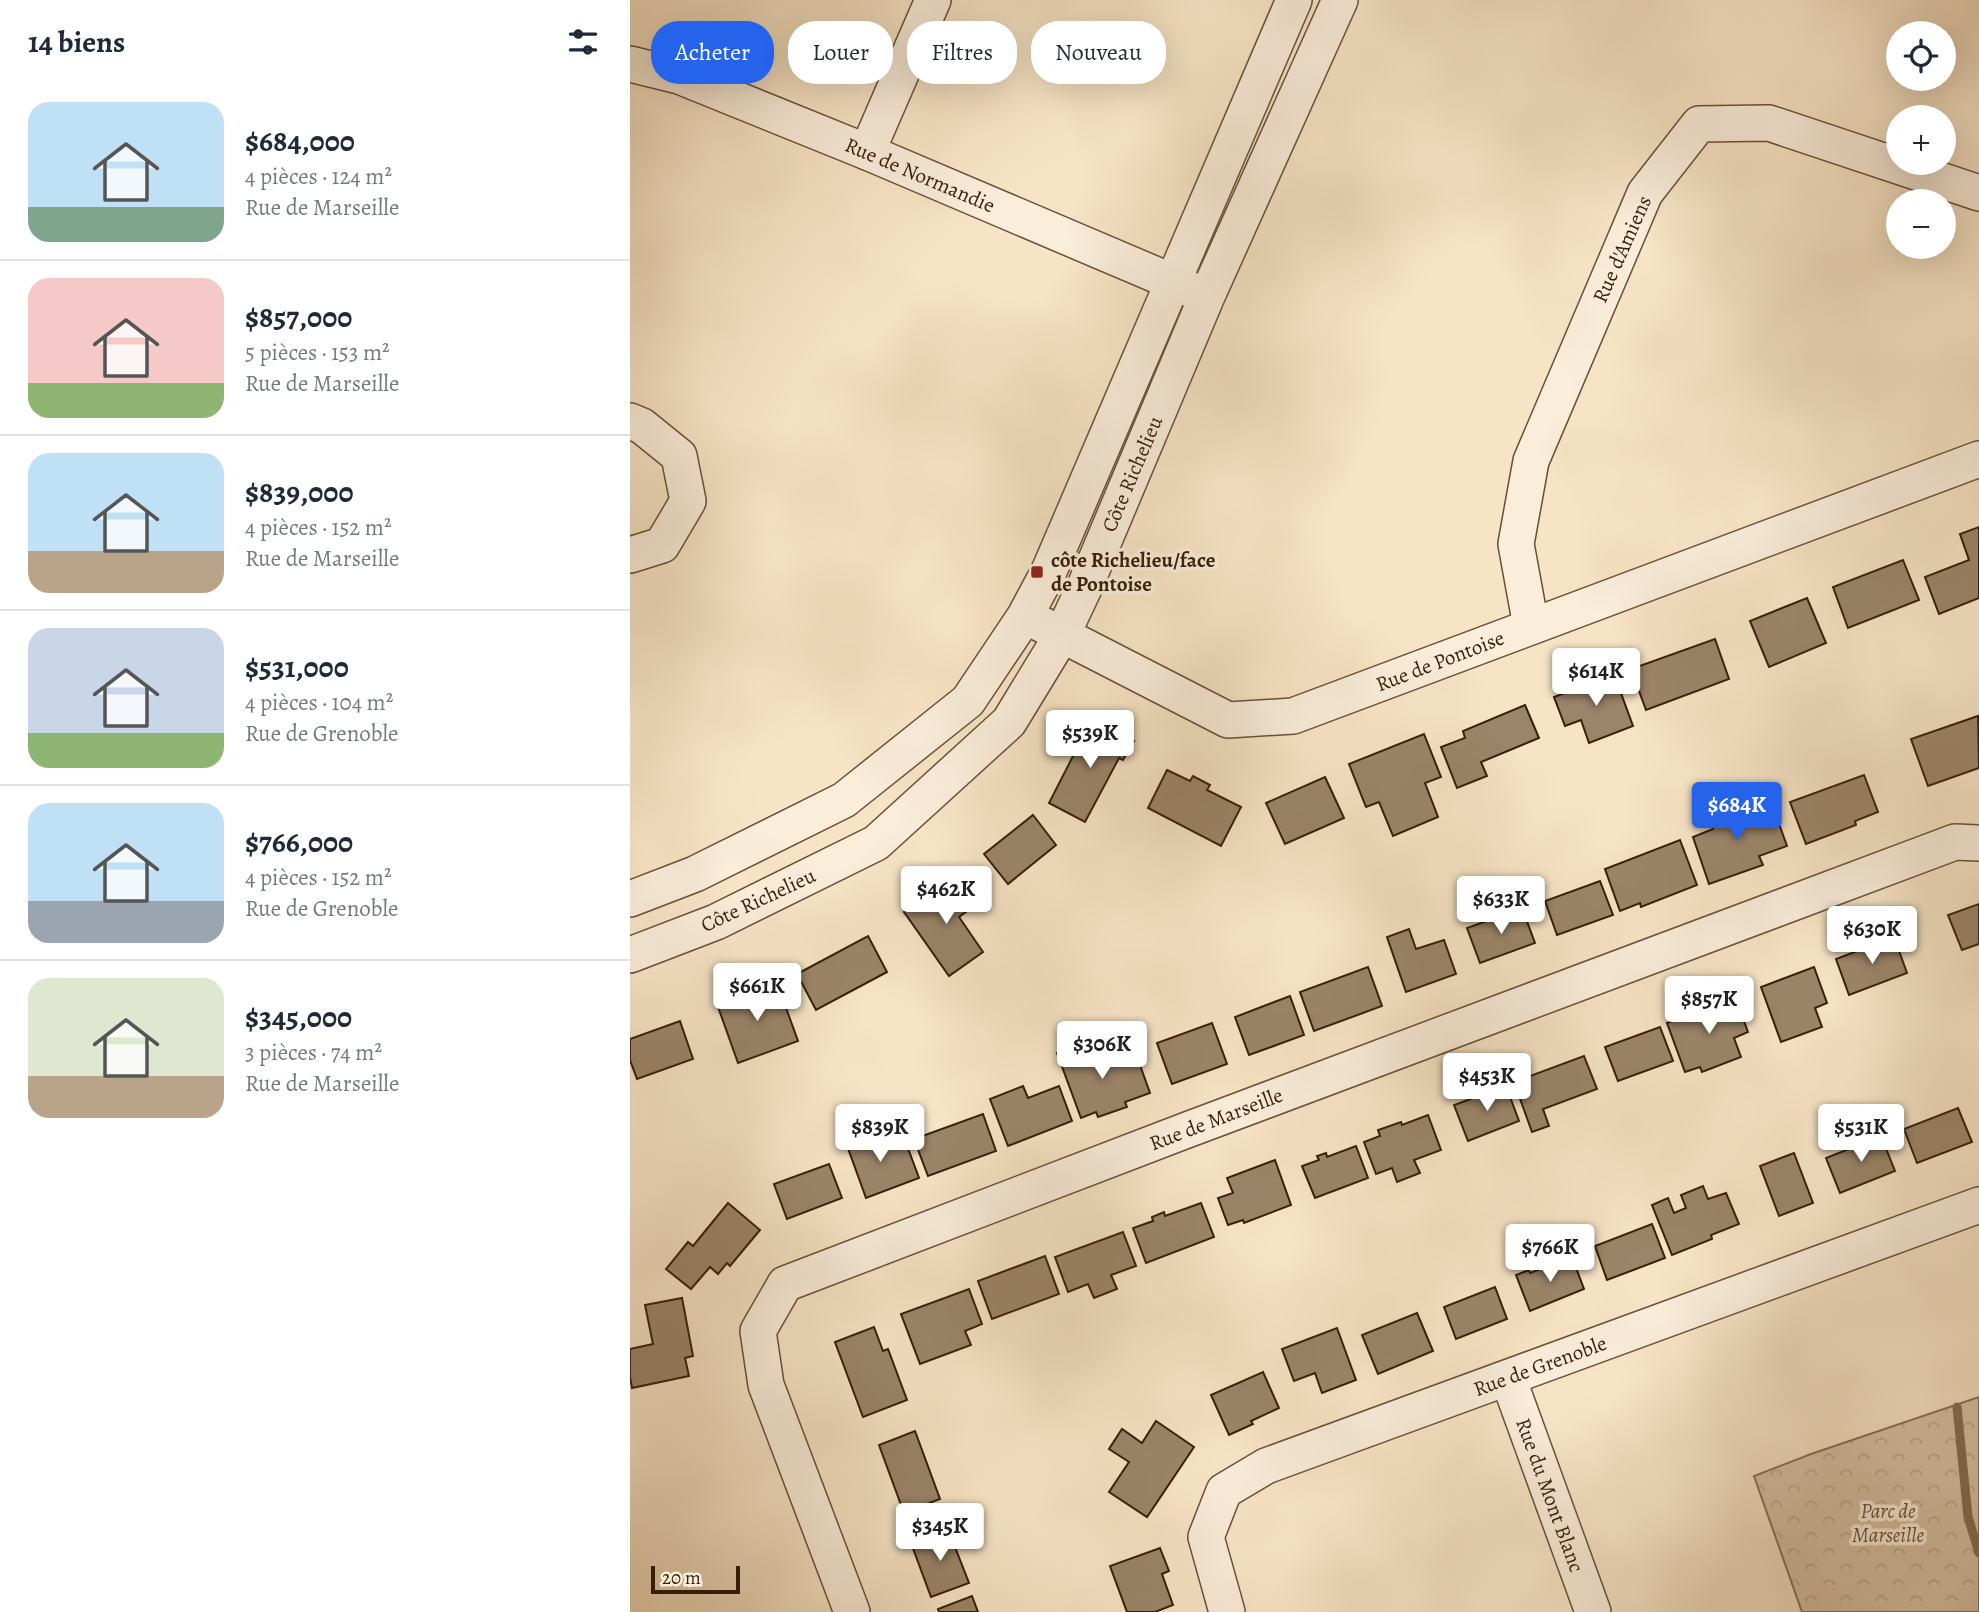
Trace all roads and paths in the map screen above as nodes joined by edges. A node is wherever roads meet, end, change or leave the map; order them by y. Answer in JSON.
{"nodes":[{"id":1,"x":933,"y":0,"type":"edge"},
{"id":2,"x":1294,"y":0,"type":"edge"},
{"id":3,"x":1339,"y":0,"type":"edge"},
{"id":4,"x":630,"y":64,"type":"edge"},
{"id":5,"x":867,"y":152,"type":"junction"},
{"id":6,"x":1979,"y":193,"type":"edge"},
{"id":7,"x":1173,"y":282,"type":"junction"},
{"id":8,"x":1207,"y":296,"type":"junction"},
{"id":9,"x":630,"y":421,"type":"edge"},
{"id":10,"x":1979,"y":459,"type":"edge"},
{"id":11,"x":630,"y":555,"type":"edge"},
{"id":12,"x":1026,"y":617,"type":"junction"},
{"id":13,"x":1531,"y":626,"type":"junction"},
{"id":14,"x":1062,"y":635,"type":"junction"},
{"id":15,"x":1979,"y":843,"type":"edge"},
{"id":16,"x":630,"y":899,"type":"edge"},
{"id":17,"x":630,"y":955,"type":"edge"},
{"id":18,"x":1979,"y":1205,"type":"edge"},
{"id":19,"x":1508,"y":1378,"type":"junction"},
{"id":20,"x":852,"y":1612,"type":"edge"},
{"id":21,"x":1227,"y":1612,"type":"edge"},
{"id":22,"x":1593,"y":1612,"type":"edge"}],
"edges":[{"from":1,"to":5,"type":"street"},
{"from":2,"to":7,"type":"street","name":"Côte Richelieu"},
{"from":3,"to":8,"type":"street","name":"Côte Richelieu"},
{"from":4,"to":5,"type":"street","name":"Rue de Normandie"},
{"from":5,"to":7,"type":"street","name":"Rue de Normandie"},
{"from":6,"to":13,"type":"street","name":"Rue d'Amiens"},
{"from":7,"to":8,"type":"street","name":"Rue de Normandie"},
{"from":7,"to":12,"type":"street","name":"Côte Richelieu"},
{"from":8,"to":14,"type":"street","name":"Côte Richelieu"},
{"from":9,"to":11,"type":"street"},
{"from":10,"to":13,"type":"street","name":"Rue de Pontoise"},
{"from":12,"to":14,"type":"street","name":"Rue de Pontoise"},
{"from":12,"to":16,"type":"street","name":"Côte Richelieu"},
{"from":13,"to":14,"type":"street","name":"Rue de Pontoise"},
{"from":14,"to":17,"type":"street","name":"Côte Richelieu"},
{"from":15,"to":20,"type":"street","name":"Rue de Marseille"},
{"from":18,"to":19,"type":"street","name":"Rue de Grenoble"},
{"from":19,"to":21,"type":"street","name":"Rue de Grenoble"},
{"from":19,"to":22,"type":"street","name":"Rue du Mont Blanc"}]}
